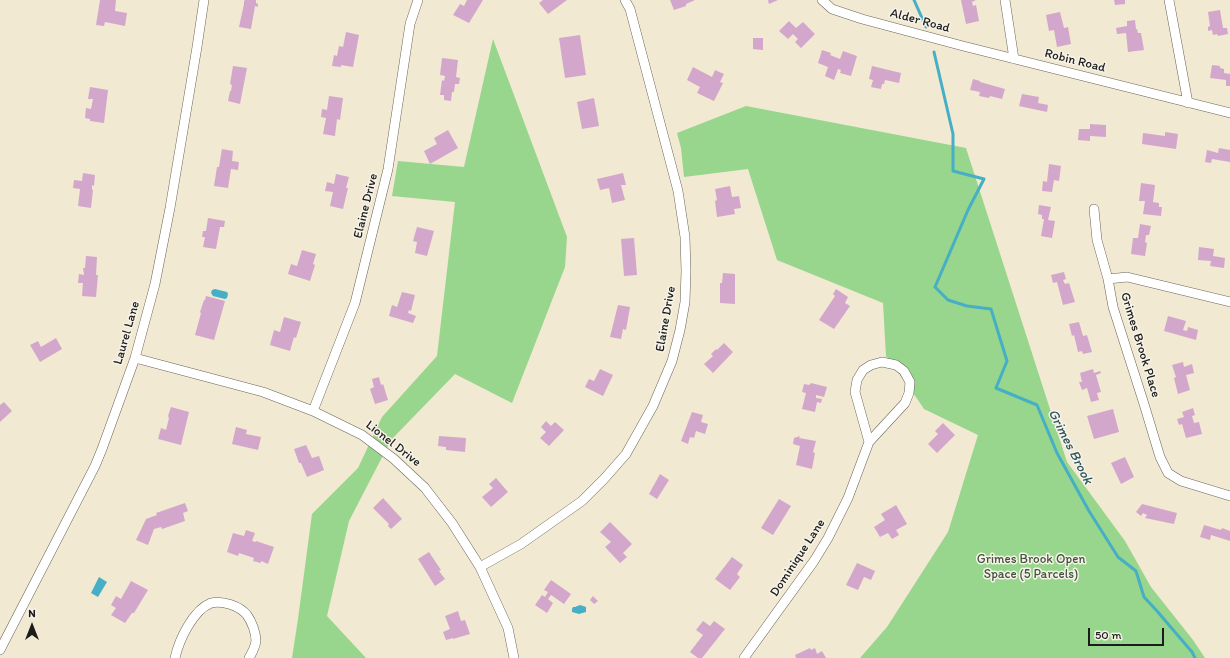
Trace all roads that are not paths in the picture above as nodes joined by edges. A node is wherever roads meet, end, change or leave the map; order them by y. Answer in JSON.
{"nodes":[{"id":1,"x":204,"y":0,"type":"edge"},
{"id":2,"x":418,"y":0,"type":"edge"},
{"id":3,"x":625,"y":0,"type":"edge"},
{"id":4,"x":822,"y":0,"type":"edge"},
{"id":5,"x":1004,"y":0,"type":"edge"},
{"id":6,"x":1169,"y":0,"type":"edge"},
{"id":7,"x":1014,"y":59,"type":"junction"},
{"id":8,"x":1188,"y":103,"type":"junction"},
{"id":9,"x":1230,"y":114,"type":"edge"},
{"id":10,"x":1094,"y":210,"type":"dead end"},
{"id":11,"x":1108,"y":279,"type":"junction"},
{"id":12,"x":1230,"y":302,"type":"edge"},
{"id":13,"x":134,"y":358,"type":"junction"},
{"id":14,"x":313,"y":411,"type":"junction"},
{"id":15,"x":869,"y":442,"type":"junction"},
{"id":16,"x":1230,"y":496,"type":"edge"},
{"id":17,"x":480,"y":567,"type":"junction"},
{"id":18,"x":0,"y":650,"type":"edge"},
{"id":19,"x":174,"y":658,"type":"edge"},
{"id":20,"x":249,"y":658,"type":"edge"},
{"id":21,"x":514,"y":658,"type":"edge"},
{"id":22,"x":744,"y":658,"type":"edge"}],
"edges":[{"from":1,"to":13,"type":"street","name":"Laurel Lane"},
{"from":2,"to":14,"type":"street","name":"Elaine Drive"},
{"from":3,"to":17,"type":"street","name":"Elaine Drive"},
{"from":4,"to":7,"type":"street","name":"Alder Road"},
{"from":5,"to":7,"type":"street"},
{"from":6,"to":8,"type":"street"},
{"from":7,"to":8,"type":"street","name":"Robin Road"},
{"from":8,"to":9,"type":"street","name":"Robin Road"},
{"from":10,"to":11,"type":"street"},
{"from":11,"to":12,"type":"street","name":"Grimes Brook Place"},
{"from":11,"to":16,"type":"street","name":"Grimes Brook Place"},
{"from":13,"to":14,"type":"street","name":"Lionel Drive"},
{"from":13,"to":18,"type":"street","name":"Laurel Lane"},
{"from":14,"to":17,"type":"street","name":"Lionel Drive"},
{"from":15,"to":15,"type":"street","name":"Dominique Lane"},
{"from":15,"to":22,"type":"street","name":"Dominique Lane"},
{"from":17,"to":21,"type":"street","name":"Lionel Drive"},
{"from":19,"to":20,"type":"street"}]}
